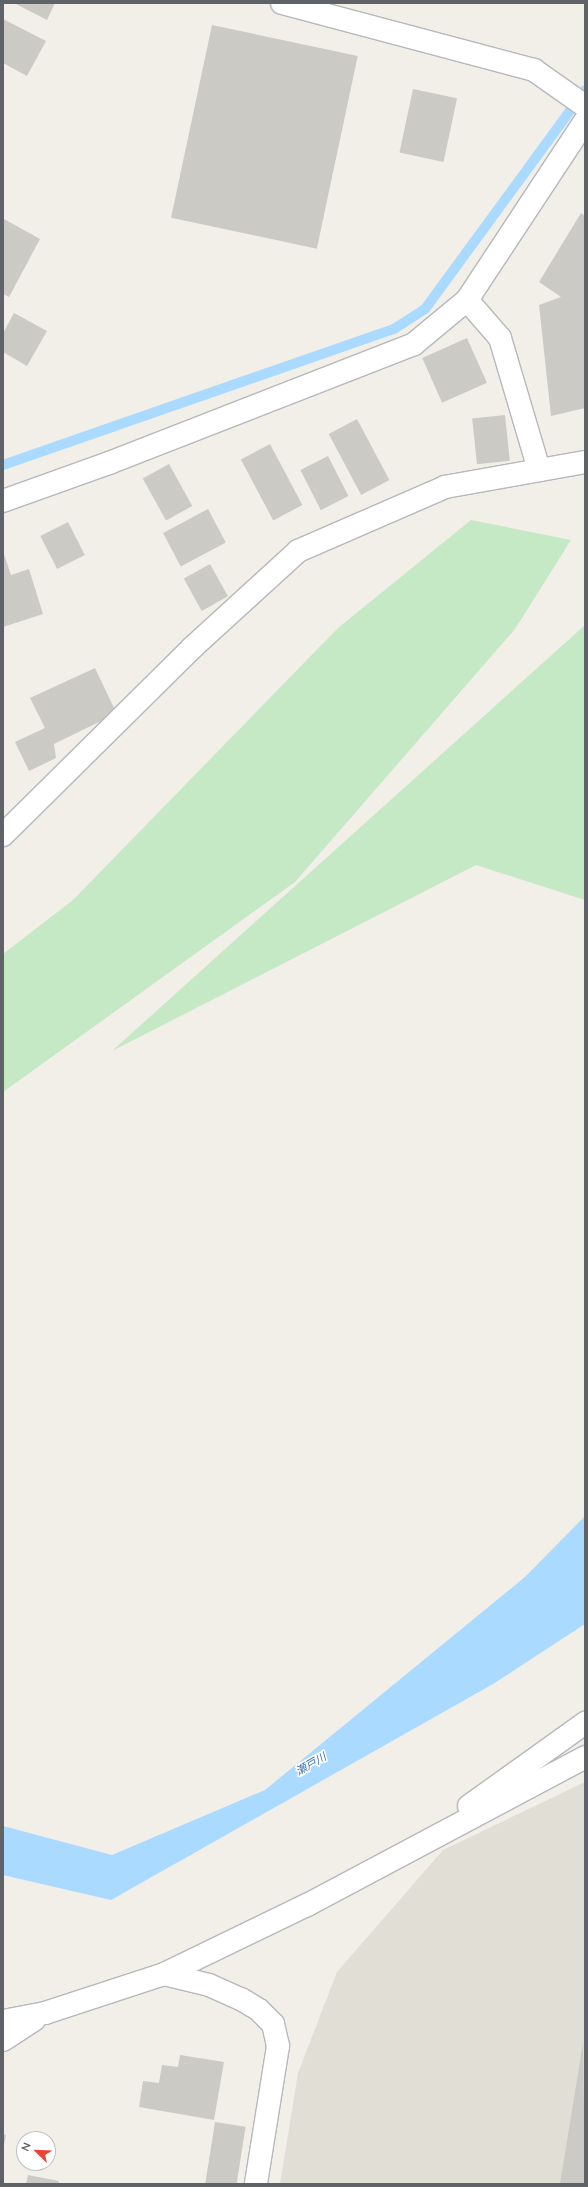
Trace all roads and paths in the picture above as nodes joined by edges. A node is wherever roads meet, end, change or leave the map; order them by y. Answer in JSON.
{"nodes":[{"id":1,"x":282,"y":3,"type":"edge"},
{"id":2,"x":585,"y":106,"type":"edge"},
{"id":3,"x":585,"y":121,"type":"edge"},
{"id":4,"x":467,"y":300,"type":"junction"},
{"id":5,"x":585,"y":462,"type":"edge"},
{"id":6,"x":539,"y":470,"type":"junction"},
{"id":7,"x":3,"y":501,"type":"edge"},
{"id":8,"x":3,"y":835,"type":"edge"},
{"id":9,"x":585,"y":1723,"type":"edge"},
{"id":10,"x":585,"y":1757,"type":"edge"},
{"id":11,"x":396,"y":1858,"type":"junction"},
{"id":12,"x":164,"y":1974,"type":"junction"},
{"id":13,"x":45,"y":2013,"type":"junction"},
{"id":14,"x":3,"y":2021,"type":"edge"},
{"id":15,"x":3,"y":2040,"type":"edge"},
{"id":16,"x":256,"y":2184,"type":"edge"}],
"edges":[{"from":1,"to":2,"type":"street"},
{"from":3,"to":4,"type":"street"},
{"from":4,"to":6,"type":"street"},
{"from":4,"to":7,"type":"street"},
{"from":5,"to":6,"type":"street"},
{"from":6,"to":8,"type":"street"},
{"from":9,"to":11,"type":"street"},
{"from":10,"to":11,"type":"street"},
{"from":11,"to":12,"type":"street"},
{"from":12,"to":13,"type":"street"},
{"from":12,"to":16,"type":"street"},
{"from":13,"to":14,"type":"street"},
{"from":13,"to":15,"type":"street"}]}
